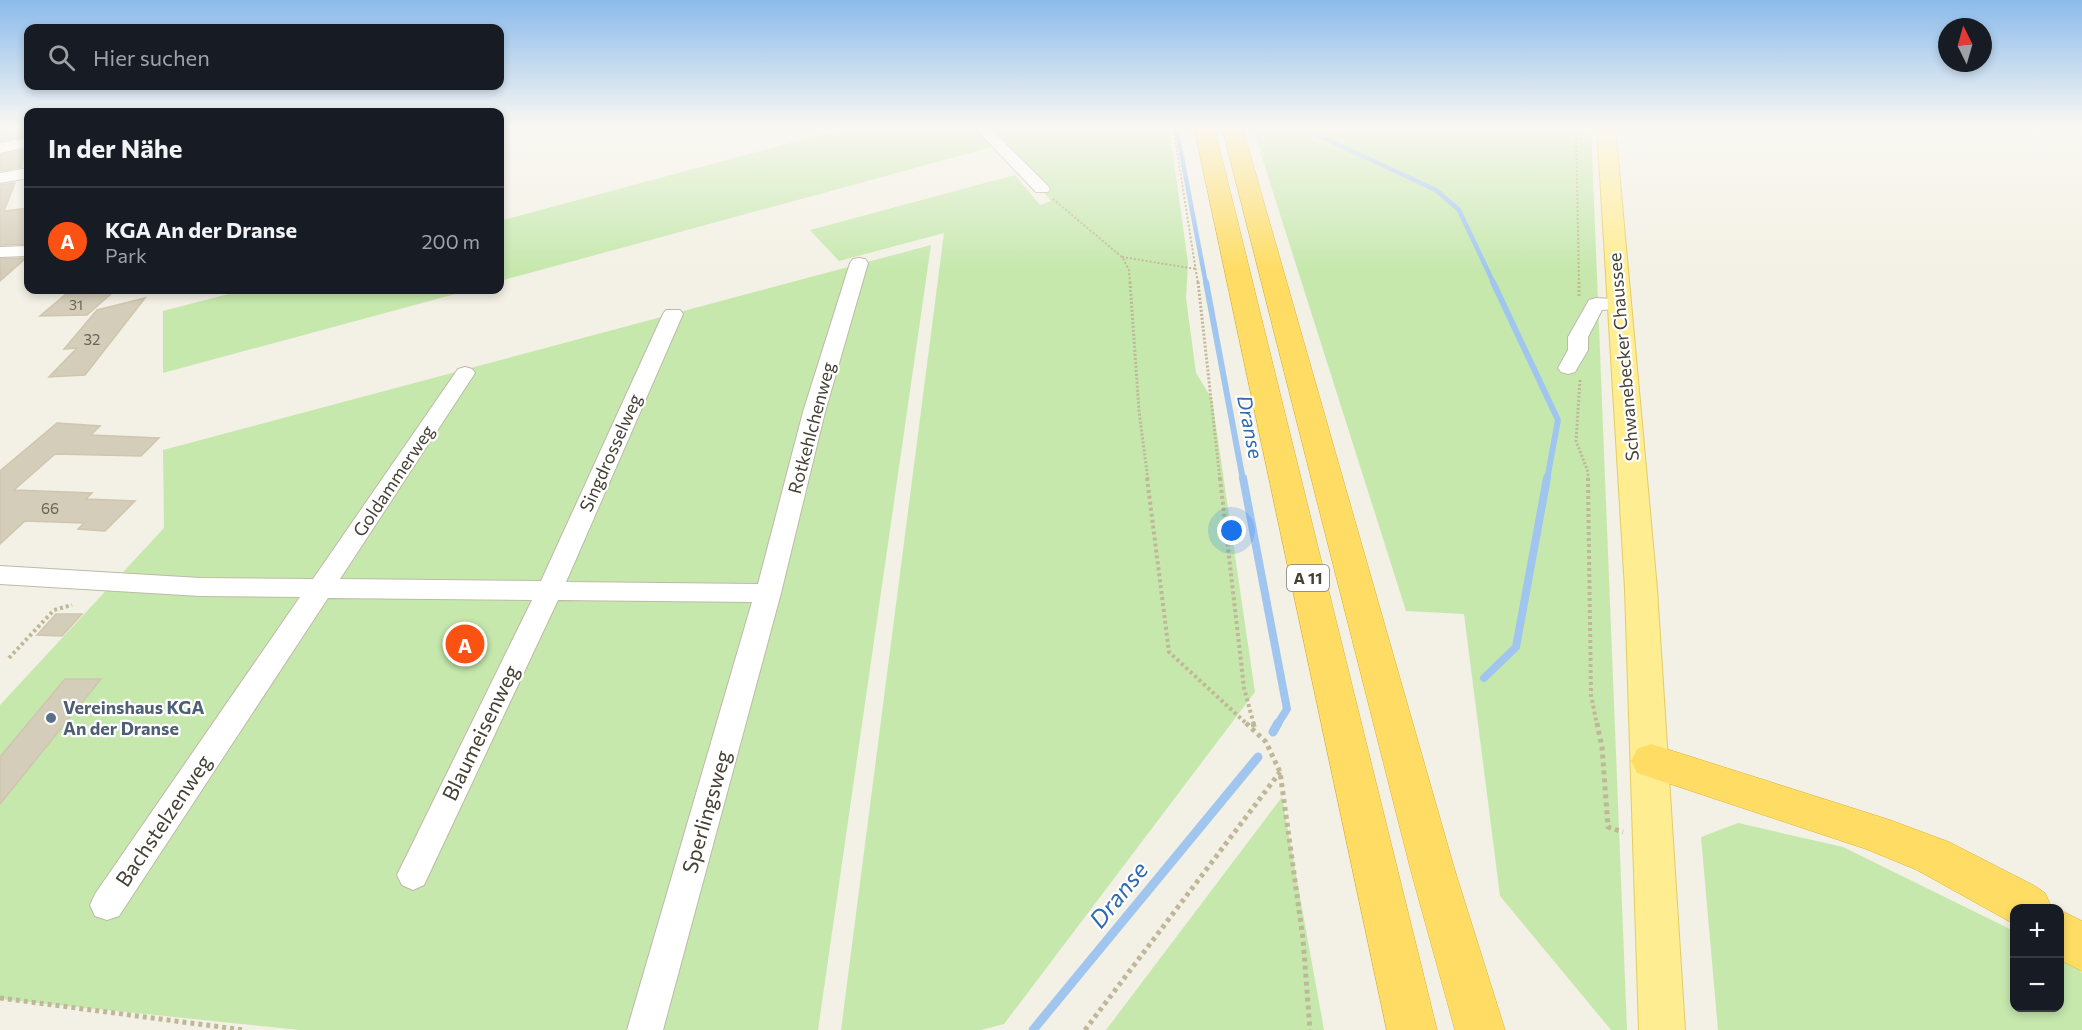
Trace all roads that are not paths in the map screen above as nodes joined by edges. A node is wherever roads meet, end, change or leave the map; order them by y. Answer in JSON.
{"nodes":[{"id":1,"x":22,"y":174,"type":"edge"},
{"id":2,"x":1027,"y":174,"type":"edge"},
{"id":3,"x":1215,"y":174,"type":"edge"},
{"id":4,"x":1245,"y":174,"type":"edge"},
{"id":5,"x":1609,"y":174,"type":"edge"},
{"id":6,"x":0,"y":178,"type":"edge"},
{"id":7,"x":1042,"y":189,"type":"road end"},
{"id":8,"x":0,"y":252,"type":"edge"},
{"id":9,"x":24,"y":252,"type":"edge"},
{"id":10,"x":859,"y":263,"type":"dead end"},
{"id":11,"x":1621,"y":304,"type":"junction"},
{"id":12,"x":673,"y":314,"type":"dead end"},
{"id":13,"x":1572,"y":363,"type":"road end"},
{"id":14,"x":465,"y":374,"type":"dead end"},
{"id":15,"x":0,"y":575,"type":"edge"},
{"id":16,"x":322,"y":588,"type":"junction"},
{"id":17,"x":549,"y":591,"type":"junction"},
{"id":18,"x":768,"y":593,"type":"junction"},
{"id":19,"x":1651,"y":761,"type":"junction"},
{"id":20,"x":1433,"y":871,"type":"junction"},
{"id":21,"x":413,"y":875,"type":"dead end"},
{"id":22,"x":2023,"y":904,"type":"edge"},
{"id":23,"x":107,"y":905,"type":"dead end"},
{"id":24,"x":2064,"y":935,"type":"edge"},
{"id":25,"x":2082,"y":949,"type":"edge"},
{"id":26,"x":645,"y":1030,"type":"edge"},
{"id":27,"x":1412,"y":1030,"type":"edge"},
{"id":28,"x":1480,"y":1030,"type":"edge"},
{"id":29,"x":1503,"y":1030,"type":"edge"},
{"id":30,"x":1662,"y":1030,"type":"edge"}],
"edges":[{"from":1,"to":6,"type":"street"},
{"from":2,"to":7,"type":"street"},
{"from":3,"to":27,"type":"highway","number":"A 11"},
{"from":4,"to":20,"type":"highway","number":"A 11"},
{"from":5,"to":11,"type":"main road","name":"Schwanebecker Chaussee"},
{"from":8,"to":9,"type":"street"},
{"from":10,"to":18,"type":"street","name":"Rotkehlchenweg"},
{"from":11,"to":13,"type":"street"},
{"from":11,"to":19,"type":"main road","name":"Schwanebecker Chaussee"},
{"from":12,"to":17,"type":"street","name":"Singdrosselweg"},
{"from":14,"to":16,"type":"street","name":"Goldammerweg"},
{"from":15,"to":16,"type":"street"},
{"from":16,"to":17,"type":"street"},
{"from":16,"to":23,"type":"street","name":"Bachstelzenweg"},
{"from":17,"to":18,"type":"street"},
{"from":17,"to":21,"type":"street","name":"Blaumeisenweg"},
{"from":18,"to":26,"type":"street","name":"Sperlingsweg"},
{"from":19,"to":22,"type":"highway"},
{"from":19,"to":30,"type":"main road","name":"Schwanebecker Chaussee"},
{"from":20,"to":28,"type":"highway","number":"A 11"},
{"from":20,"to":29,"type":"highway"},
{"from":24,"to":25,"type":"highway"}]}
